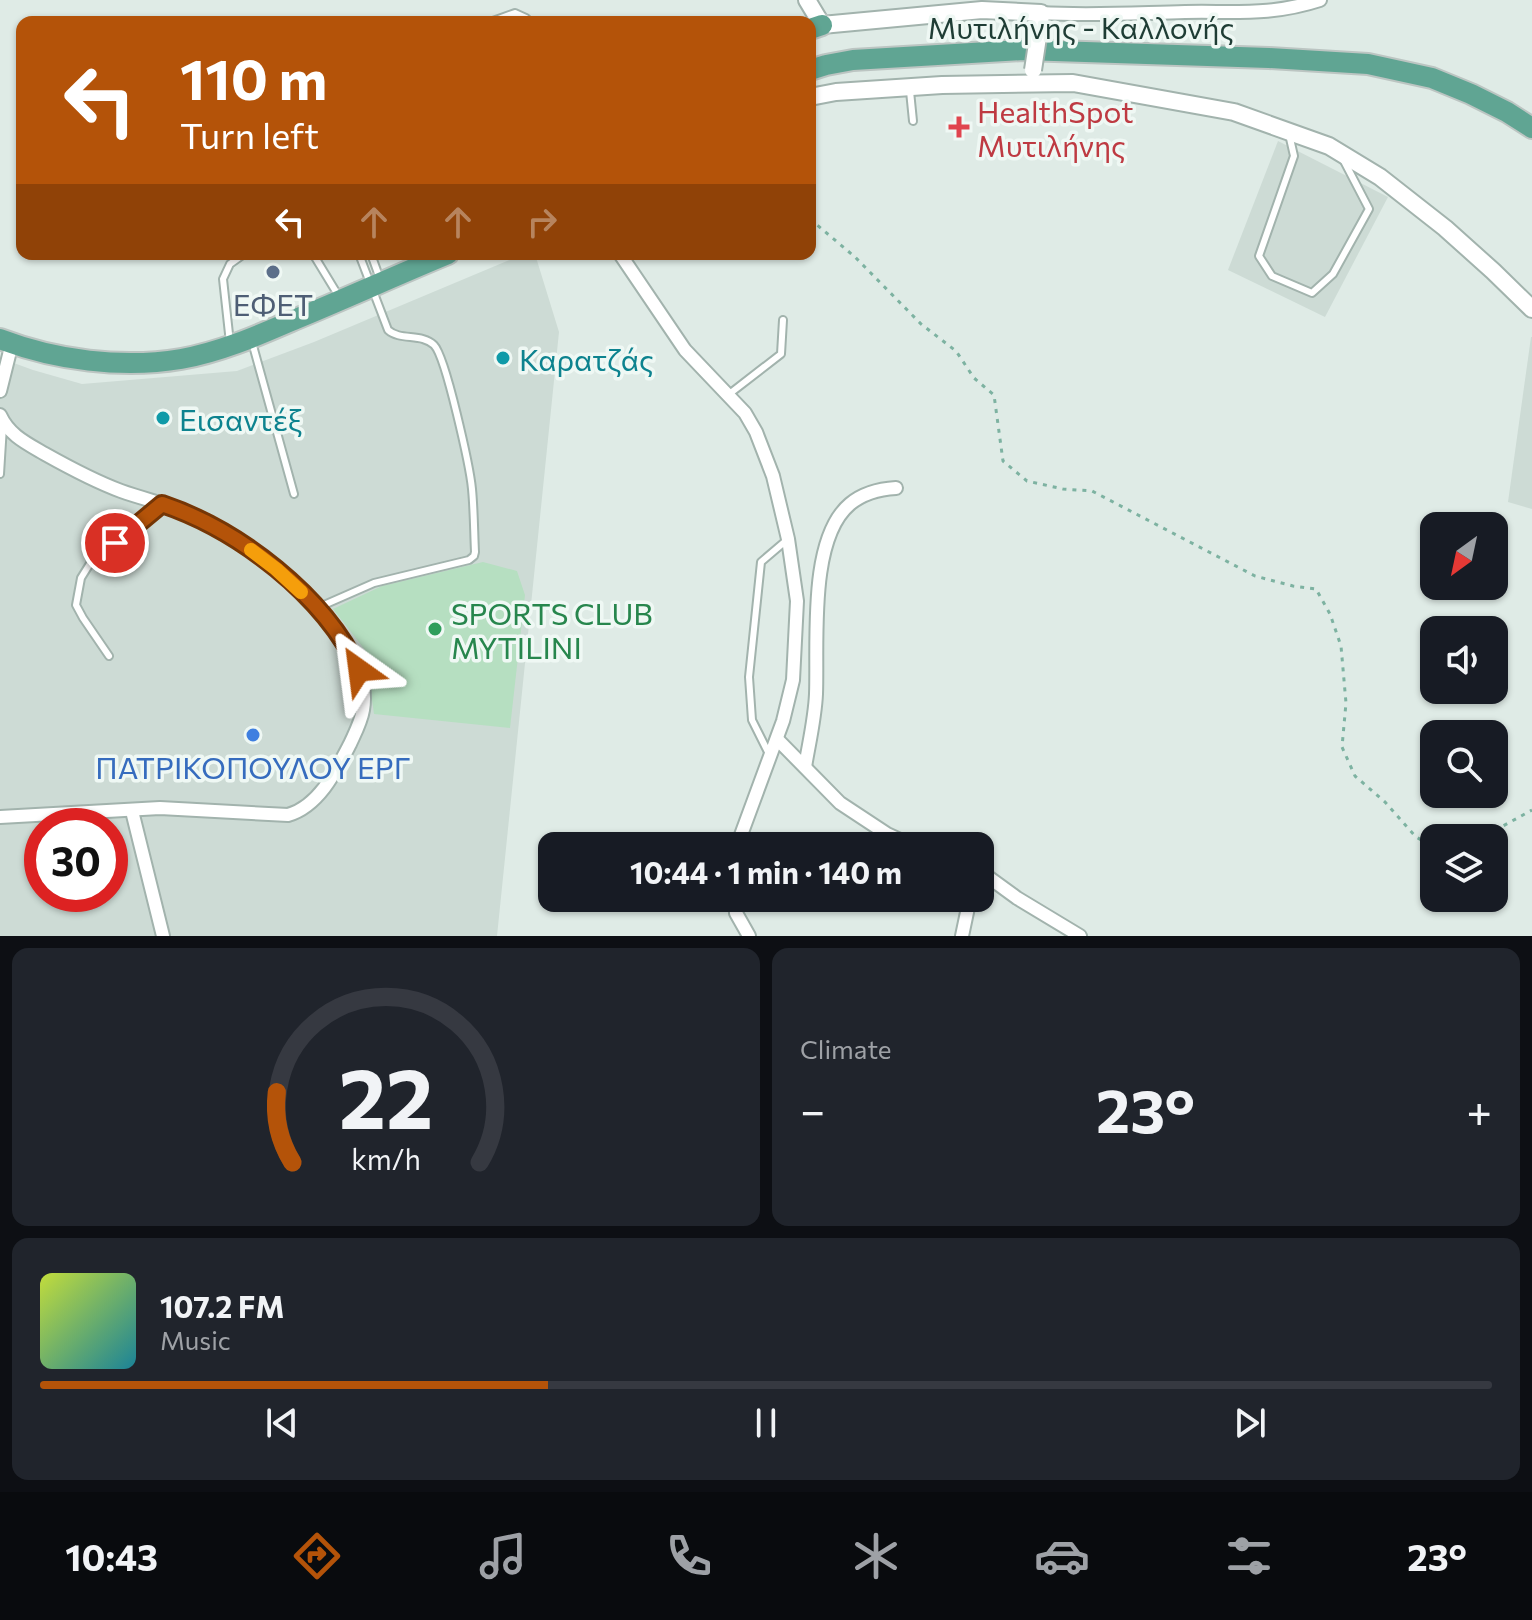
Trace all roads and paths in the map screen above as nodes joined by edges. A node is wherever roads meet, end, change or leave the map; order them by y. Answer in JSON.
{"nodes":[{"id":1,"x":1320,"y":0,"type":"edge"},
{"id":2,"x":1041,"y":19,"type":"junction"},
{"id":3,"x":816,"y":27,"type":"edge"},
{"id":4,"x":816,"y":68,"type":"edge"},
{"id":5,"x":1033,"y":76,"type":"junction"},
{"id":6,"x":909,"y":87,"type":"junction"},
{"id":7,"x":816,"y":96,"type":"edge"},
{"id":8,"x":913,"y":121,"type":"dead end"},
{"id":9,"x":1532,"y":128,"type":"edge"},
{"id":10,"x":1288,"y":131,"type":"junction"},
{"id":11,"x":1340,"y":151,"type":"junction"},
{"id":12,"x":816,"y":224,"type":"edge"},
{"id":13,"x":236,"y":260,"type":"edge"},
{"id":14,"x":317,"y":260,"type":"edge"},
{"id":15,"x":362,"y":260,"type":"edge"},
{"id":16,"x":372,"y":260,"type":"edge"},
{"id":17,"x":425,"y":260,"type":"edge"},
{"id":18,"x":434,"y":260,"type":"edge"},
{"id":19,"x":624,"y":260,"type":"edge"},
{"id":20,"x":403,"y":273,"type":"junction"},
{"id":21,"x":376,"y":285,"type":"junction"},
{"id":22,"x":341,"y":300,"type":"junction"},
{"id":23,"x":1532,"y":309,"type":"edge"},
{"id":24,"x":783,"y":320,"type":"dead end"},
{"id":25,"x":251,"y":338,"type":"junction"},
{"id":26,"x":6,"y":341,"type":"edge"},
{"id":27,"x":231,"y":347,"type":"junction"},
{"id":28,"x":0,"y":391,"type":"edge"},
{"id":29,"x":728,"y":395,"type":"junction"},
{"id":30,"x":2,"y":418,"type":"edge"},
{"id":31,"x":0,"y":474,"type":"edge"},
{"id":32,"x":896,"y":488,"type":"dead end"},
{"id":33,"x":294,"y":494,"type":"dead end"},
{"id":34,"x":162,"y":504,"type":"junction"},
{"id":35,"x":788,"y":539,"type":"junction"},
{"id":36,"x":317,"y":608,"type":"junction"},
{"id":37,"x":109,"y":656,"type":"dead end"},
{"id":38,"x":777,"y":739,"type":"junction"},
{"id":39,"x":770,"y":757,"type":"junction"},
{"id":40,"x":805,"y":767,"type":"junction"},
{"id":41,"x":1532,"y":810,"type":"edge"},
{"id":42,"x":132,"y":811,"type":"junction"},
{"id":43,"x":0,"y":817,"type":"edge"},
{"id":44,"x":1507,"y":824,"type":"edge"},
{"id":45,"x":742,"y":832,"type":"edge"},
{"id":46,"x":884,"y":832,"type":"edge"},
{"id":47,"x":1420,"y":839,"type":"edge"},
{"id":48,"x":994,"y":883,"type":"edge"},
{"id":49,"x":736,"y":912,"type":"edge"},
{"id":50,"x":967,"y":912,"type":"edge"},
{"id":51,"x":163,"y":936,"type":"edge"},
{"id":52,"x":749,"y":936,"type":"edge"},
{"id":53,"x":962,"y":936,"type":"edge"},
{"id":54,"x":1080,"y":936,"type":"edge"}],
"edges":[{"from":1,"to":2,"type":"street"},
{"from":2,"to":3,"type":"street"},
{"from":2,"to":5,"type":"street","bridge":true},
{"from":4,"to":9,"type":"main road","name":"Μυτιλήνης - Καλλονής"},
{"from":5,"to":6,"type":"street"},
{"from":5,"to":10,"type":"street"},
{"from":6,"to":7,"type":"street"},
{"from":6,"to":8,"type":"lane"},
{"from":10,"to":11,"type":"street"},
{"from":10,"to":11,"type":"lane"},
{"from":11,"to":23,"type":"street"},
{"from":12,"to":47,"type":"path"},
{"from":13,"to":27,"type":"lane"},
{"from":14,"to":22,"type":"lane"},
{"from":15,"to":21,"type":"lane"},
{"from":16,"to":21,"type":"lane"},
{"from":17,"to":20,"type":"main road"},
{"from":18,"to":20,"type":"main road"},
{"from":19,"to":29,"type":"street"},
{"from":20,"to":21,"type":"main road"},
{"from":21,"to":22,"type":"main road"},
{"from":21,"to":36,"type":"lane"},
{"from":22,"to":25,"type":"main road"},
{"from":24,"to":29,"type":"lane"},
{"from":25,"to":27,"type":"main road"},
{"from":25,"to":33,"type":"lane"},
{"from":26,"to":27,"type":"main road"},
{"from":26,"to":28,"type":"street"},
{"from":29,"to":35,"type":"street"},
{"from":30,"to":31,"type":"lane"},
{"from":30,"to":34,"type":"street"},
{"from":32,"to":40,"type":"street"},
{"from":34,"to":36,"type":"street"},
{"from":34,"to":37,"type":"lane"},
{"from":35,"to":38,"type":"street"},
{"from":35,"to":39,"type":"lane"},
{"from":36,"to":42,"type":"street"},
{"from":38,"to":39,"type":"street"},
{"from":38,"to":40,"type":"street"},
{"from":39,"to":45,"type":"street"},
{"from":40,"to":46,"type":"street"},
{"from":41,"to":44,"type":"path"},
{"from":42,"to":43,"type":"street"},
{"from":42,"to":51,"type":"street"},
{"from":48,"to":54,"type":"street"},
{"from":49,"to":52,"type":"street"},
{"from":50,"to":53,"type":"street"}]}
